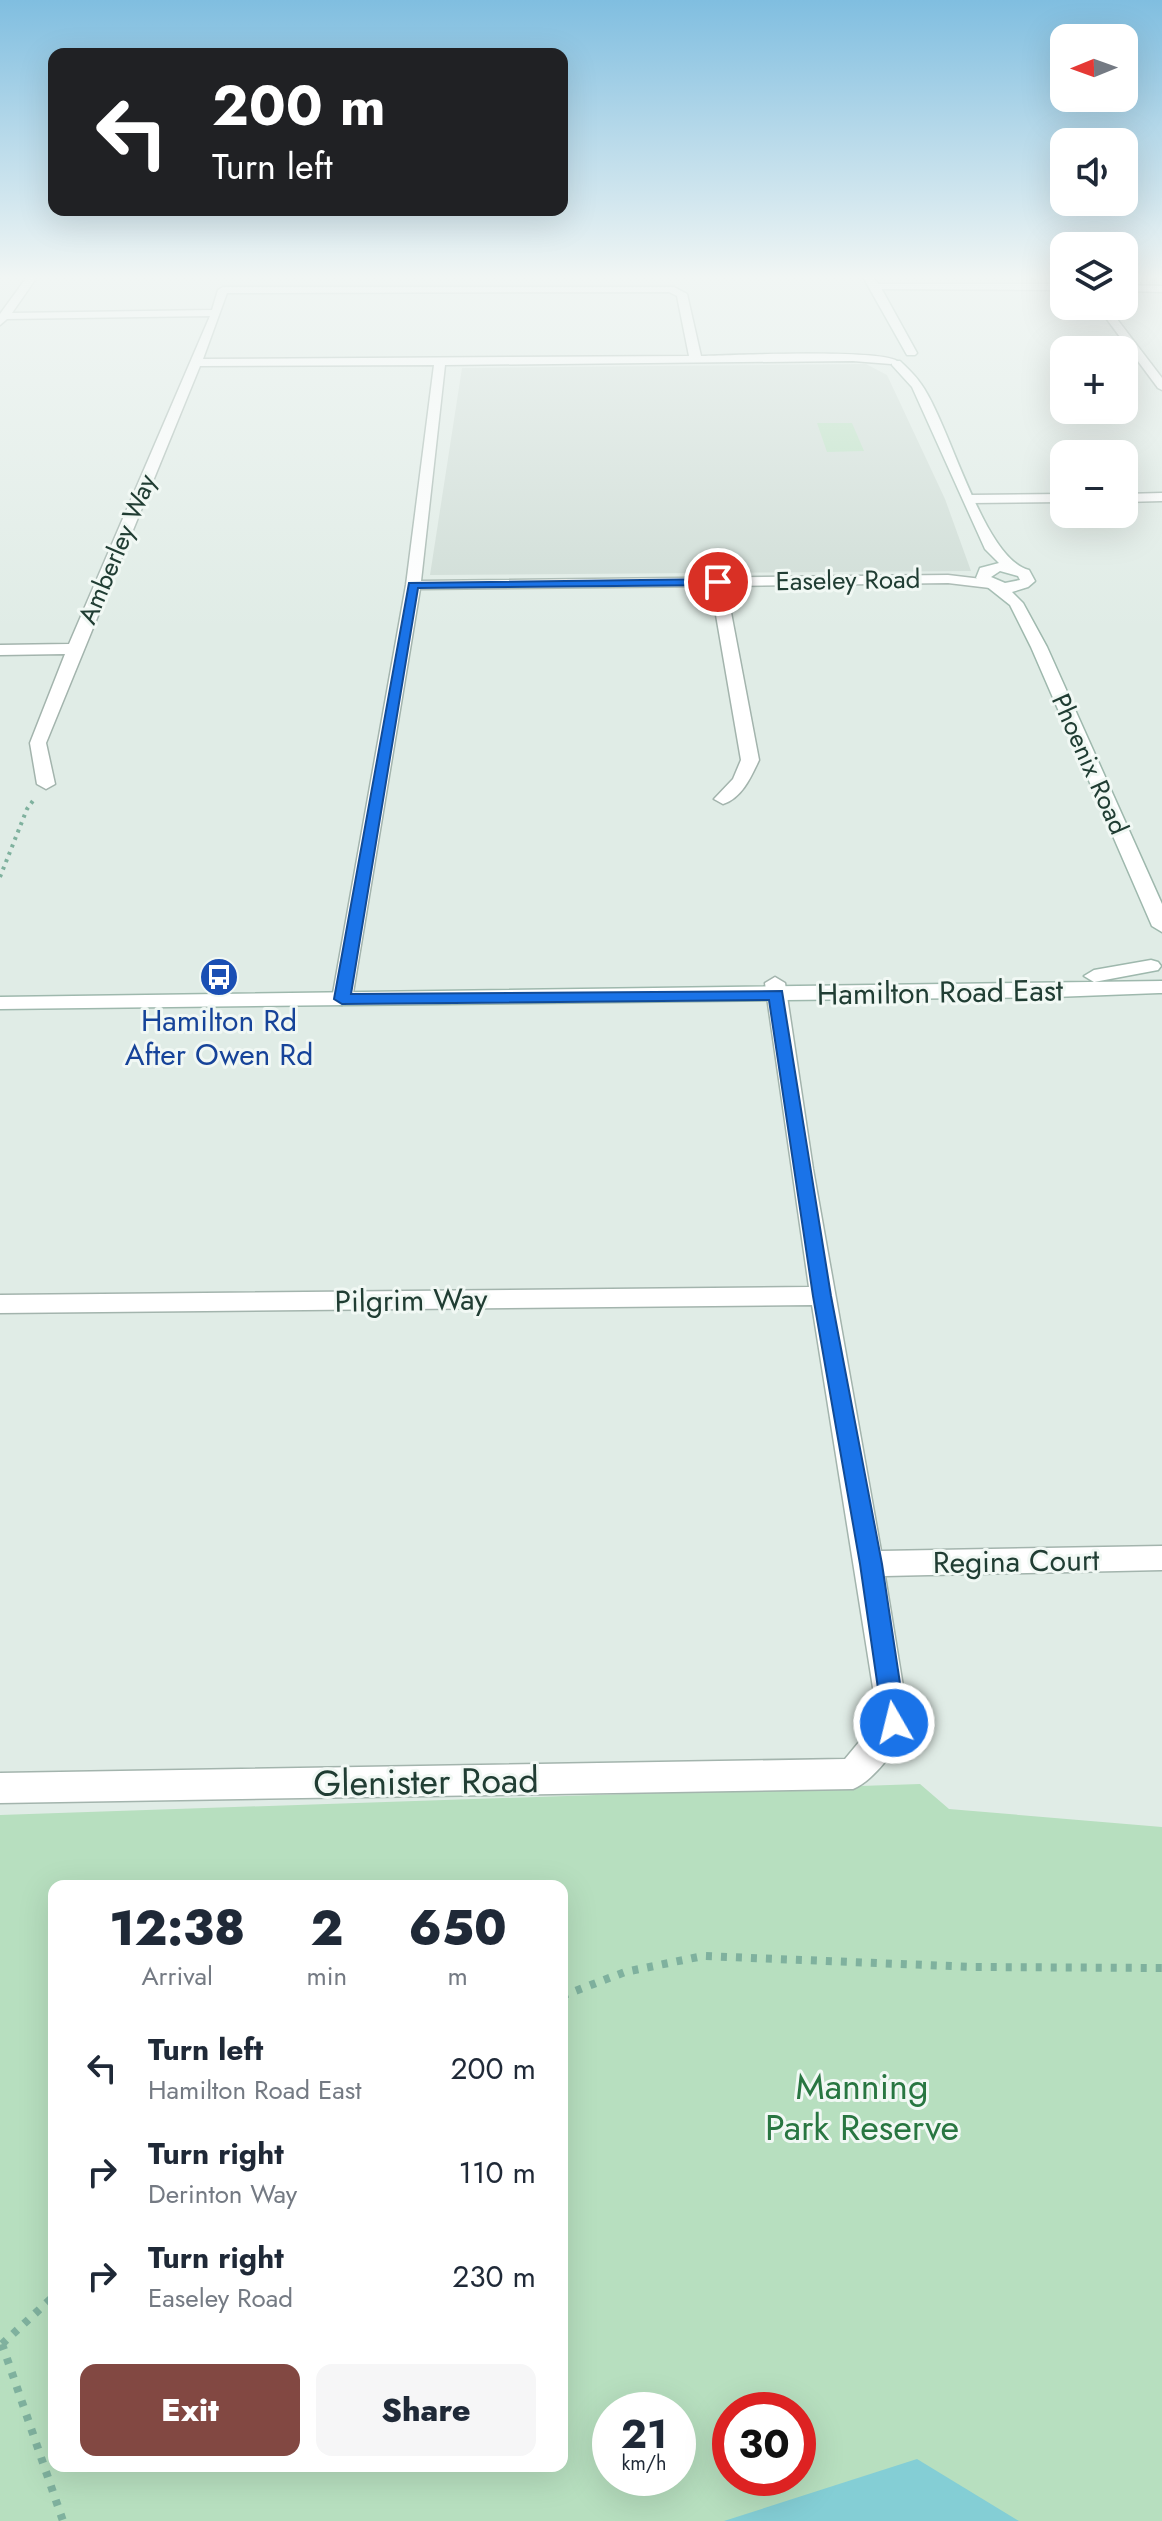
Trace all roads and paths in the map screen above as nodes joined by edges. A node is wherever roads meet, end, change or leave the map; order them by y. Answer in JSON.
{"nodes":[{"id":1,"x":181,"y":395,"type":"edge"},
{"id":2,"x":436,"y":395,"type":"edge"},
{"id":3,"x":921,"y":395,"type":"edge"},
{"id":4,"x":1162,"y":497,"type":"edge"},
{"id":5,"x":1050,"y":498,"type":"edge"},
{"id":6,"x":1138,"y":498,"type":"edge"},
{"id":7,"x":970,"y":499,"type":"junction"},
{"id":8,"x":992,"y":549,"type":"junction"},
{"id":9,"x":1014,"y":569,"type":"junction"},
{"id":10,"x":991,"y":577,"type":"junction"},
{"id":11,"x":718,"y":582,"type":"junction"},
{"id":12,"x":1024,"y":584,"type":"junction"},
{"id":13,"x":413,"y":585,"type":"junction"},
{"id":14,"x":1016,"y":603,"type":"junction"},
{"id":15,"x":75,"y":649,"type":"junction"},
{"id":16,"x":0,"y":650,"type":"edge"},
{"id":17,"x":46,"y":784,"type":"joint"},
{"id":18,"x":723,"y":799,"type":"dead end"},
{"id":19,"x":0,"y":877,"type":"edge"},
{"id":20,"x":1162,"y":928,"type":"edge"},
{"id":21,"x":1158,"y":961,"type":"edge"},
{"id":22,"x":1160,"y":988,"type":"edge"},
{"id":23,"x":776,"y":989,"type":"junction"},
{"id":24,"x":0,"y":991,"type":"edge"},
{"id":25,"x":343,"y":993,"type":"junction"},
{"id":26,"x":0,"y":1003,"type":"edge"},
{"id":27,"x":822,"y":1296,"type":"junction"},
{"id":28,"x":0,"y":1304,"type":"edge"},
{"id":29,"x":1162,"y":1558,"type":"edge"},
{"id":30,"x":871,"y":1564,"type":"junction"},
{"id":31,"x":0,"y":1788,"type":"edge"},
{"id":32,"x":1162,"y":1968,"type":"edge"},
{"id":33,"x":568,"y":1994,"type":"edge"},
{"id":34,"x":48,"y":2302,"type":"edge"},
{"id":35,"x":1,"y":2345,"type":"edge"},
{"id":36,"x":63,"y":2521,"type":"edge"}],
"edges":[{"from":1,"to":15,"type":"street","name":"Amberley Way"},
{"from":2,"to":13,"type":"street"},
{"from":3,"to":7,"type":"street"},
{"from":4,"to":6,"type":"street"},
{"from":5,"to":7,"type":"street"},
{"from":7,"to":8,"type":"street"},
{"from":8,"to":9,"type":"street"},
{"from":8,"to":10,"type":"street"},
{"from":9,"to":10,"type":"street"},
{"from":9,"to":12,"type":"street"},
{"from":10,"to":11,"type":"street","name":"Easeley Road"},
{"from":10,"to":12,"type":"street"},
{"from":10,"to":14,"type":"street","name":"Phoenix Road"},
{"from":11,"to":13,"type":"street","name":"Easeley Road"},
{"from":11,"to":18,"type":"street"},
{"from":12,"to":14,"type":"street"},
{"from":13,"to":25,"type":"street"},
{"from":14,"to":20,"type":"street","name":"Phoenix Road"},
{"from":15,"to":16,"type":"street","name":"Amberley Way"},
{"from":15,"to":17,"type":"street"},
{"from":17,"to":19,"type":"path"},
{"from":20,"to":21,"type":"street","name":"Phoenix Road"},
{"from":21,"to":22,"type":"street"},
{"from":21,"to":23,"type":"street","name":"Hamilton Road East"},
{"from":22,"to":23,"type":"street","name":"Hamilton Road East"},
{"from":23,"to":25,"type":"street","name":"Hamilton Road East"},
{"from":23,"to":27,"type":"street"},
{"from":24,"to":25,"type":"street","name":"Hamilton Road East"},
{"from":25,"to":26,"type":"street","name":"Hamilton Road East"},
{"from":27,"to":28,"type":"street","name":"Pilgrim Way"},
{"from":27,"to":30,"type":"street"},
{"from":29,"to":30,"type":"street","name":"Regina Court"},
{"from":30,"to":31,"type":"street","name":"Glenister Road"},
{"from":32,"to":33,"type":"path"},
{"from":34,"to":35,"type":"path"},
{"from":35,"to":36,"type":"path"}]}
